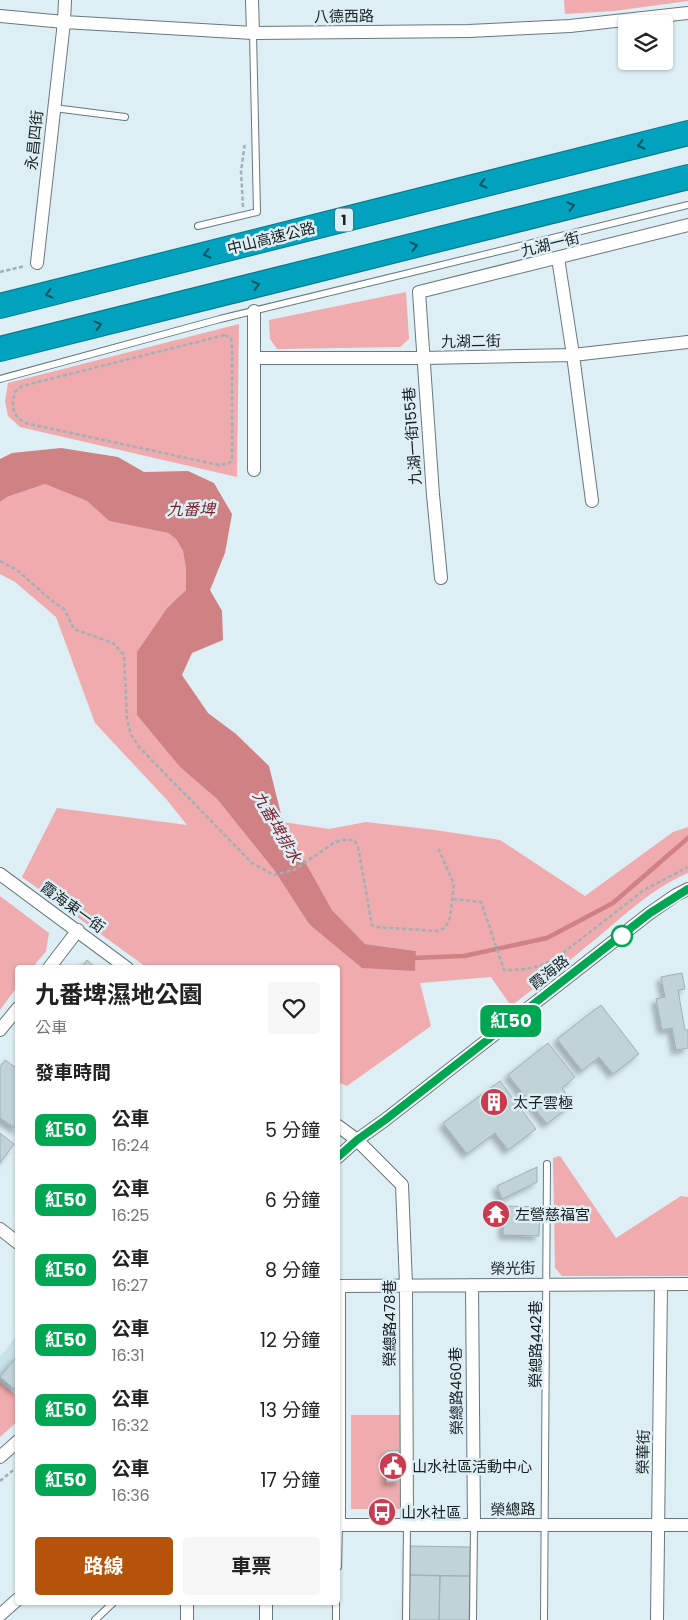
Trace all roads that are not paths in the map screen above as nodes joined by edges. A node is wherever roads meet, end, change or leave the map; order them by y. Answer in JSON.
{"nodes":[{"id":1,"x":65,"y":0,"type":"edge"},
{"id":2,"x":252,"y":0,"type":"edge"},
{"id":3,"x":688,"y":13,"type":"edge"},
{"id":4,"x":0,"y":16,"type":"edge"},
{"id":5,"x":64,"y":22,"type":"junction"},
{"id":6,"x":253,"y":33,"type":"junction"},
{"id":7,"x":54,"y":108,"type":"junction"},
{"id":8,"x":124,"y":117,"type":"dead end"},
{"id":9,"x":688,"y":133,"type":"edge"},
{"id":10,"x":688,"y":177,"type":"edge"},
{"id":11,"x":688,"y":205,"type":"edge"},
{"id":12,"x":688,"y":225,"type":"edge"},
{"id":13,"x":198,"y":226,"type":"dead end"},
{"id":14,"x":558,"y":258,"type":"junction"},
{"id":15,"x":36,"y":263,"type":"road end"},
{"id":16,"x":419,"y":292,"type":"joint"},
{"id":17,"x":0,"y":306,"type":"edge"},
{"id":18,"x":254,"y":311,"type":"junction"},
{"id":19,"x":688,"y":342,"type":"edge"},
{"id":20,"x":0,"y":349,"type":"edge"},
{"id":21,"x":573,"y":354,"type":"junction"},
{"id":22,"x":254,"y":358,"type":"junction"},
{"id":23,"x":423,"y":358,"type":"junction"},
{"id":24,"x":0,"y":379,"type":"edge"},
{"id":25,"x":254,"y":470,"type":"dead end"},
{"id":26,"x":592,"y":501,"type":"dead end"},
{"id":27,"x":441,"y":578,"type":"dead end"},
{"id":28,"x":0,"y":874,"type":"edge"},
{"id":29,"x":688,"y":889,"type":"edge"},
{"id":30,"x":78,"y":930,"type":"junction"},
{"id":31,"x":51,"y":965,"type":"edge"},
{"id":32,"x":123,"y":965,"type":"edge"},
{"id":33,"x":15,"y":1012,"type":"edge"},
{"id":34,"x":0,"y":1030,"type":"edge"},
{"id":35,"x":340,"y":1127,"type":"edge"},
{"id":36,"x":357,"y":1140,"type":"junction"},
{"id":37,"x":340,"y":1155,"type":"edge"},
{"id":38,"x":547,"y":1164,"type":"dead end"},
{"id":39,"x":0,"y":1229,"type":"edge"},
{"id":40,"x":15,"y":1241,"type":"edge"},
{"id":41,"x":548,"y":1284,"type":"junction"},
{"id":42,"x":688,"y":1284,"type":"edge"},
{"id":43,"x":406,"y":1285,"type":"junction"},
{"id":44,"x":472,"y":1285,"type":"junction"},
{"id":45,"x":661,"y":1285,"type":"junction"},
{"id":46,"x":340,"y":1286,"type":"edge"},
{"id":47,"x":15,"y":1444,"type":"edge"},
{"id":48,"x":0,"y":1457,"type":"edge"},
{"id":49,"x":340,"y":1524,"type":"edge"},
{"id":50,"x":546,"y":1524,"type":"junction"},
{"id":51,"x":406,"y":1525,"type":"junction"},
{"id":52,"x":658,"y":1525,"type":"junction"},
{"id":53,"x":688,"y":1525,"type":"edge"},
{"id":54,"x":474,"y":1526,"type":"junction"},
{"id":55,"x":15,"y":1602,"type":"edge"},
{"id":56,"x":111,"y":1605,"type":"edge"},
{"id":57,"x":187,"y":1605,"type":"edge"},
{"id":58,"x":266,"y":1605,"type":"edge"},
{"id":59,"x":336,"y":1605,"type":"edge"},
{"id":60,"x":0,"y":1616,"type":"edge"},
{"id":61,"x":95,"y":1620,"type":"edge"},
{"id":62,"x":187,"y":1620,"type":"edge"},
{"id":63,"x":266,"y":1620,"type":"edge"},
{"id":64,"x":336,"y":1620,"type":"edge"},
{"id":65,"x":406,"y":1620,"type":"edge"},
{"id":66,"x":473,"y":1620,"type":"edge"},
{"id":67,"x":544,"y":1620,"type":"edge"},
{"id":68,"x":657,"y":1620,"type":"edge"}],
"edges":[{"from":1,"to":5,"type":"street","name":"永昌四街"},
{"from":2,"to":6,"type":"street"},
{"from":3,"to":6,"type":"street","name":"八德西路"},
{"from":4,"to":5,"type":"street","name":"八德西路"},
{"from":5,"to":6,"type":"street","name":"八德西路"},
{"from":5,"to":7,"type":"street","name":"永昌四街"},
{"from":6,"to":13,"type":"lane"},
{"from":7,"to":8,"type":"lane"},
{"from":7,"to":15,"type":"street","name":"永昌四街"},
{"from":9,"to":17,"type":"highway","name":"中山高速公路","number":"1","one_way":true},
{"from":20,"to":10,"type":"highway","one_way":true},
{"from":11,"to":18,"type":"lane"},
{"from":12,"to":14,"type":"street","name":"九湖一街"},
{"from":14,"to":16,"type":"street","name":"九湖一街"},
{"from":14,"to":21,"type":"street"},
{"from":16,"to":23,"type":"street","name":"九湖一街155巷"},
{"from":18,"to":22,"type":"street"},
{"from":18,"to":24,"type":"lane"},
{"from":19,"to":21,"type":"street","name":"九湖二街"},
{"from":21,"to":23,"type":"street","name":"九湖二街"},
{"from":21,"to":26,"type":"street"},
{"from":22,"to":23,"type":"street","name":"九湖二街"},
{"from":22,"to":25,"type":"street"},
{"from":23,"to":27,"type":"street","name":"九湖一街155巷"},
{"from":28,"to":30,"type":"street","name":"霞海東一街"},
{"from":29,"to":36,"type":"street","name":"霞海路"},
{"from":30,"to":31,"type":"street"},
{"from":30,"to":32,"type":"street","name":"霞海東一街"},
{"from":33,"to":34,"type":"street"},
{"from":35,"to":36,"type":"street"},
{"from":36,"to":37,"type":"street","name":"霞海路"},
{"from":36,"to":43,"type":"street","name":"榮總路478巷"},
{"from":38,"to":41,"type":"lane","name":"榮總路442巷"},
{"from":39,"to":40,"type":"street"},
{"from":41,"to":44,"type":"street","name":"榮光街"},
{"from":41,"to":45,"type":"street","name":"榮光街"},
{"from":41,"to":50,"type":"lane","name":"榮總路442巷"},
{"from":42,"to":45,"type":"street","name":"榮光街"},
{"from":43,"to":44,"type":"street","name":"榮光街"},
{"from":43,"to":46,"type":"street","name":"榮光街"},
{"from":43,"to":51,"type":"street","name":"榮總路478巷"},
{"from":44,"to":54,"type":"street","name":"榮總路460巷"},
{"from":45,"to":52,"type":"street","name":"榮華街"},
{"from":47,"to":48,"type":"street"},
{"from":49,"to":51,"type":"street","name":"榮總路"},
{"from":50,"to":52,"type":"street","name":"榮總路"},
{"from":50,"to":54,"type":"street","name":"榮總路"},
{"from":50,"to":67,"type":"lane","name":"榮總路442巷"},
{"from":51,"to":54,"type":"street","name":"榮總路"},
{"from":51,"to":65,"type":"lane"},
{"from":52,"to":53,"type":"street","name":"榮總路"},
{"from":52,"to":68,"type":"street","name":"榮華街"},
{"from":54,"to":66,"type":"lane"},
{"from":55,"to":60,"type":"street"},
{"from":56,"to":61,"type":"lane"},
{"from":57,"to":62,"type":"street"},
{"from":58,"to":63,"type":"street"},
{"from":59,"to":64,"type":"lane"}]}
